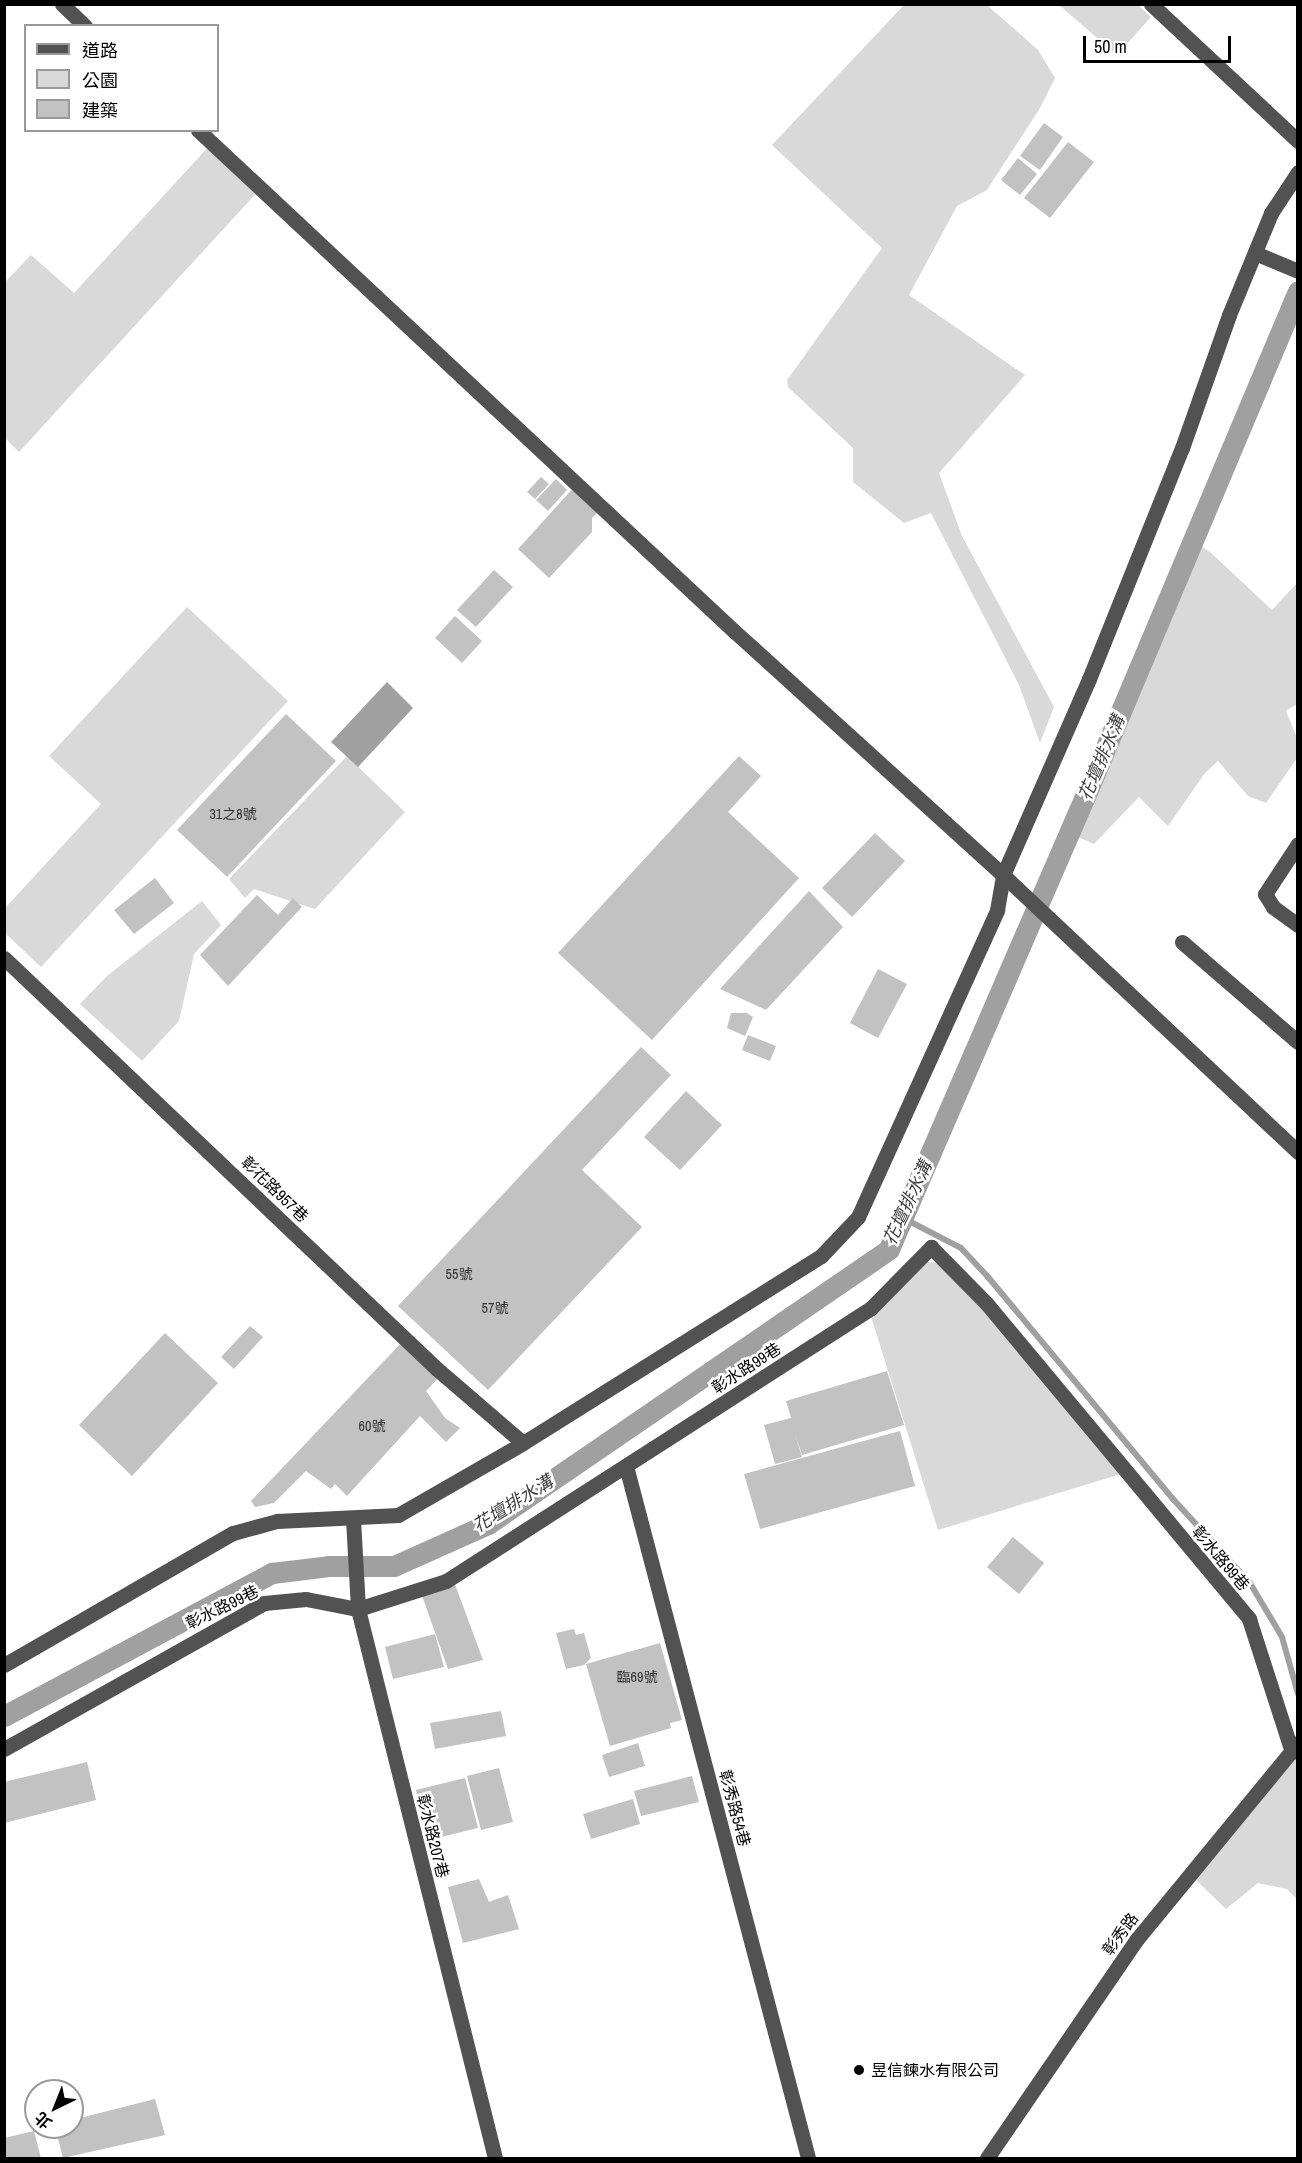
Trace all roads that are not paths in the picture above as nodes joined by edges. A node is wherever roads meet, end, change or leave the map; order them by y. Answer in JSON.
{"nodes":[{"id":1,"x":62,"y":4,"type":"edge"},
{"id":2,"x":1151,"y":4,"type":"edge"},
{"id":3,"x":83,"y":24,"type":"edge"},
{"id":4,"x":200,"y":132,"type":"edge"},
{"id":5,"x":1298,"y":141,"type":"edge"},
{"id":6,"x":1298,"y":172,"type":"edge"},
{"id":7,"x":1255,"y":253,"type":"junction"},
{"id":8,"x":1298,"y":271,"type":"edge"},
{"id":9,"x":1298,"y":844,"type":"edge"},
{"id":10,"x":1003,"y":875,"type":"junction"},
{"id":11,"x":1298,"y":924,"type":"edge"},
{"id":12,"x":1182,"y":942,"type":"dead end"},
{"id":13,"x":4,"y":958,"type":"edge"},
{"id":14,"x":1298,"y":1042,"type":"edge"},
{"id":15,"x":1298,"y":1152,"type":"edge"},
{"id":16,"x":523,"y":1443,"type":"junction"},
{"id":17,"x":626,"y":1466,"type":"junction"},
{"id":18,"x":353,"y":1519,"type":"junction"},
{"id":19,"x":358,"y":1609,"type":"junction"},
{"id":20,"x":4,"y":1665,"type":"edge"},
{"id":21,"x":1295,"y":1748,"type":"edge"},
{"id":22,"x":4,"y":1749,"type":"edge"},
{"id":23,"x":495,"y":2158,"type":"edge"},
{"id":24,"x":808,"y":2158,"type":"edge"},
{"id":25,"x":987,"y":2158,"type":"edge"}],
"edges":[{"from":1,"to":3,"type":"street"},
{"from":2,"to":5,"type":"street"},
{"from":4,"to":10,"type":"street"},
{"from":6,"to":7,"type":"street"},
{"from":7,"to":8,"type":"street"},
{"from":7,"to":10,"type":"street"},
{"from":9,"to":11,"type":"street"},
{"from":10,"to":15,"type":"street"},
{"from":10,"to":16,"type":"street"},
{"from":12,"to":14,"type":"street"},
{"from":13,"to":16,"type":"street","name":"彰花路957巷"},
{"from":16,"to":18,"type":"street"},
{"from":17,"to":19,"type":"street","name":"彰水路99巷"},
{"from":17,"to":21,"type":"street","name":"彰水路99巷"},
{"from":17,"to":24,"type":"street","name":"彰秀路54巷"},
{"from":18,"to":19,"type":"street","name":"彰水路207巷"},
{"from":18,"to":20,"type":"street"},
{"from":19,"to":22,"type":"street","name":"彰水路99巷"},
{"from":19,"to":23,"type":"street","name":"彰水路207巷"},
{"from":21,"to":25,"type":"street","name":"彰秀路"}]}
